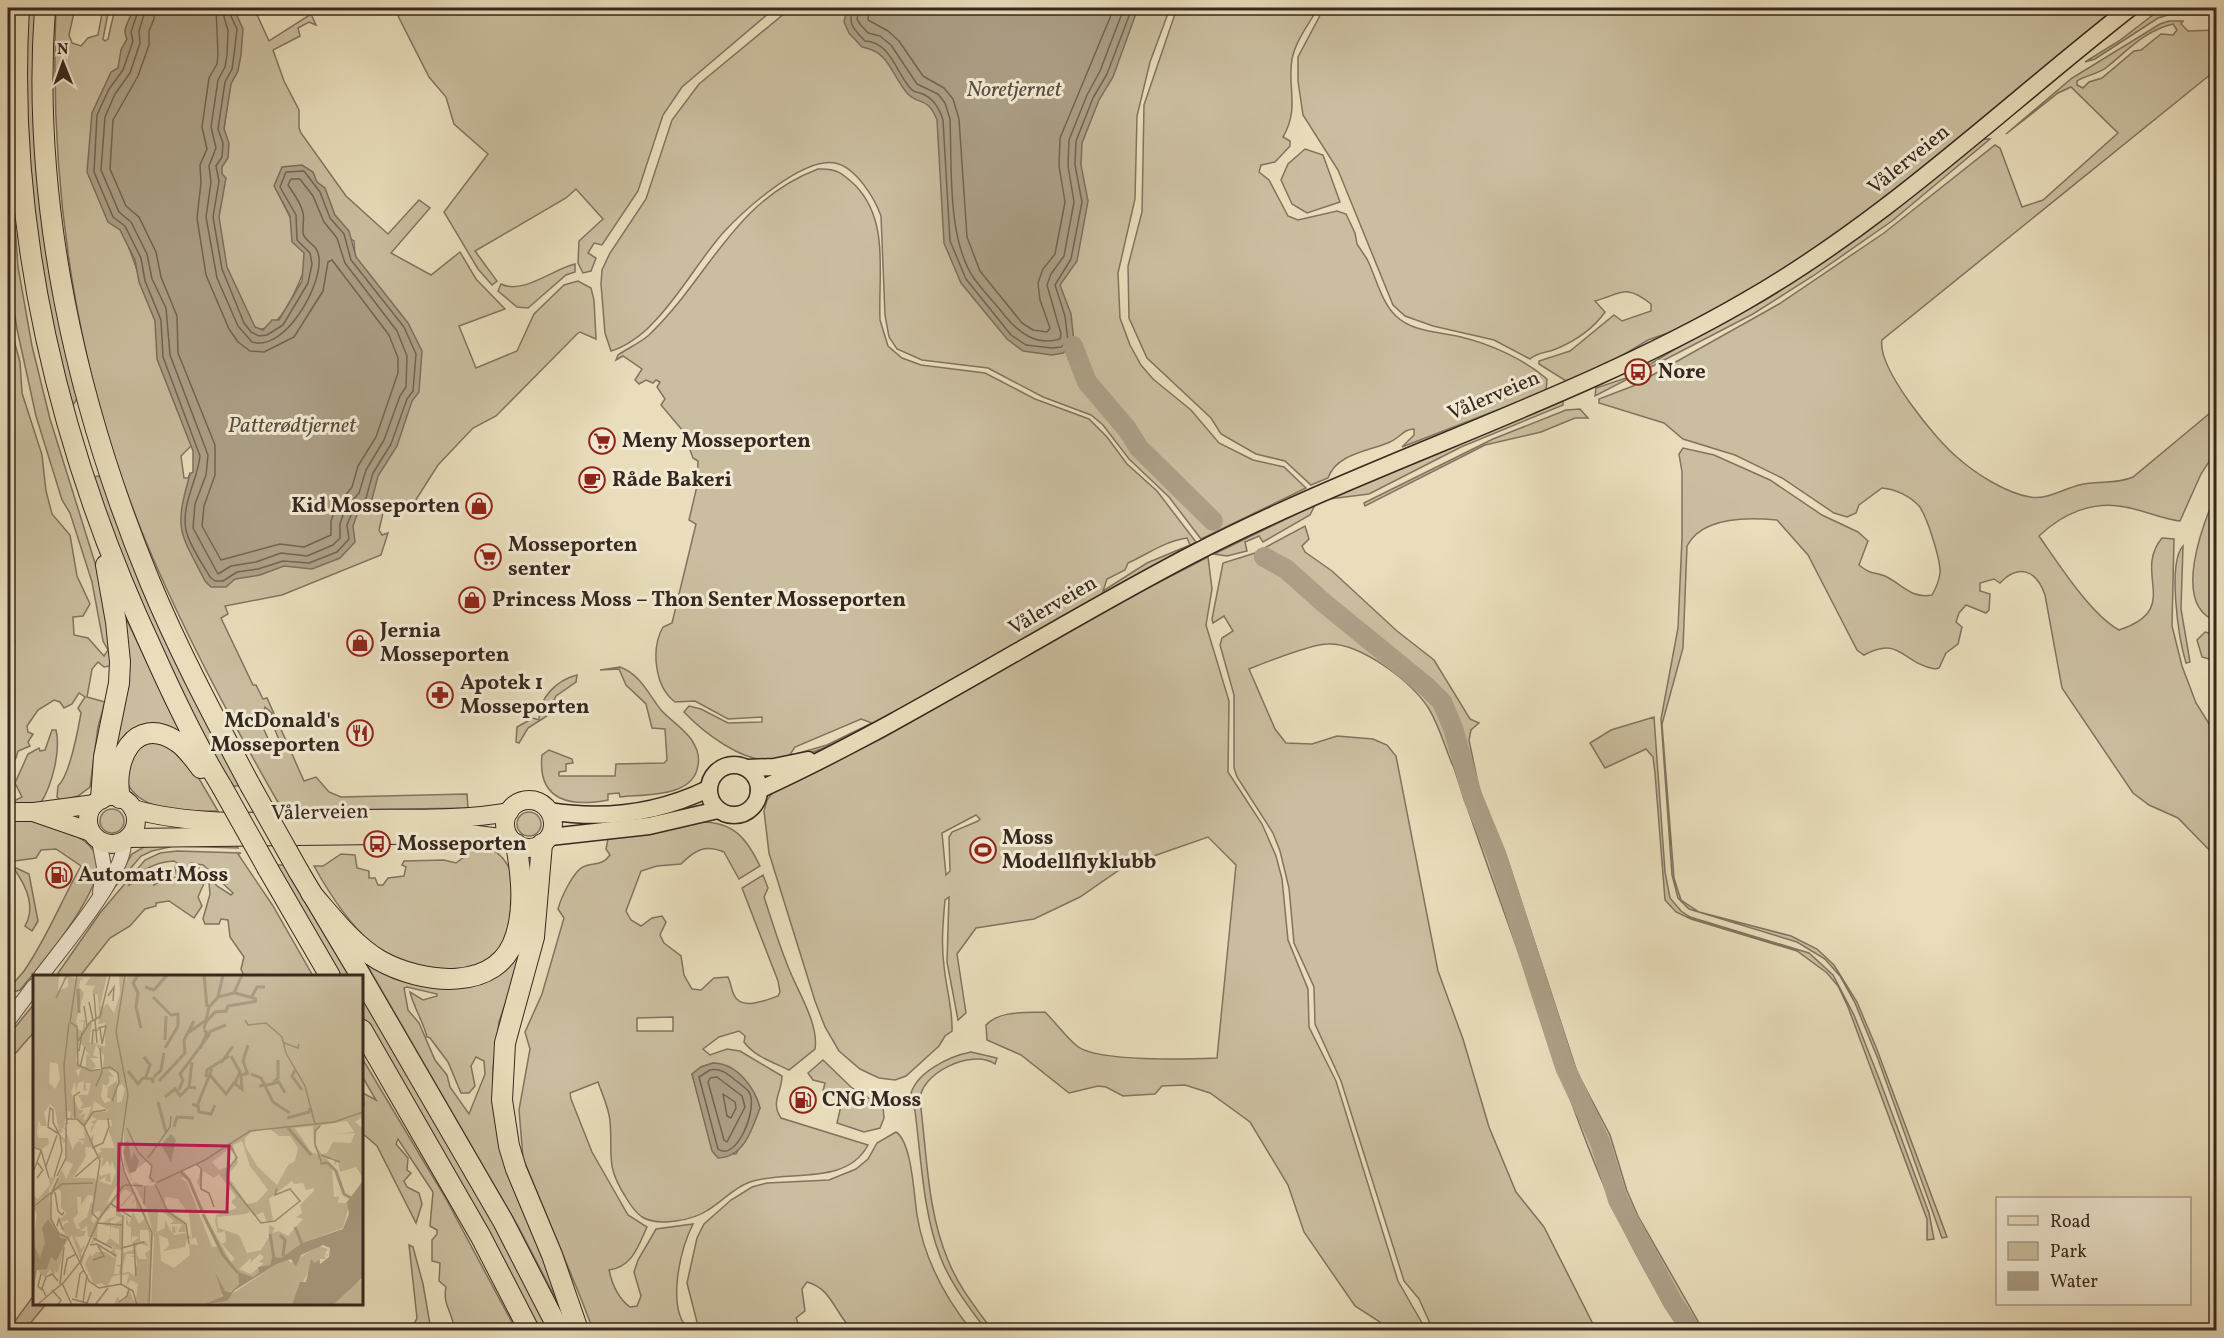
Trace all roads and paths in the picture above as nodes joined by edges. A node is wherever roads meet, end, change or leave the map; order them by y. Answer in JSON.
{"nodes":[{"id":1,"x":19,"y":8,"type":"edge"},
{"id":2,"x":45,"y":8,"type":"edge"},
{"id":3,"x":2130,"y":8,"type":"edge"},
{"id":4,"x":96,"y":515,"type":"junction"},
{"id":5,"x":829,"y":755,"type":"junction"},
{"id":6,"x":747,"y":768,"type":"junction"},
{"id":7,"x":222,"y":787,"type":"junction"},
{"id":8,"x":708,"y":789,"type":"junction"},
{"id":9,"x":759,"y":790,"type":"junction"},
{"id":10,"x":112,"y":803,"type":"junction"},
{"id":11,"x":718,"y":810,"type":"junction"},
{"id":12,"x":549,"y":811,"type":"junction"},
{"id":13,"x":8,"y":812,"type":"edge"},
{"id":14,"x":34,"y":812,"type":"junction"},
{"id":15,"x":509,"y":812,"type":"junction"},
{"id":16,"x":95,"y":836,"type":"junction"},
{"id":17,"x":127,"y":839,"type":"junction"},
{"id":18,"x":546,"y":840,"type":"junction"},
{"id":19,"x":513,"y":842,"type":"junction"},
{"id":20,"x":311,"y":893,"type":"junction"},
{"id":21,"x":100,"y":894,"type":"junction"},
{"id":22,"x":42,"y":975,"type":"edge"},
{"id":23,"x":329,"y":975,"type":"edge"},
{"id":24,"x":360,"y":975,"type":"edge"},
{"id":25,"x":363,"y":980,"type":"edge"},
{"id":26,"x":33,"y":987,"type":"edge"},
{"id":27,"x":8,"y":1021,"type":"edge"},
{"id":28,"x":363,"y":1032,"type":"edge"},
{"id":29,"x":530,"y":1330,"type":"edge"},
{"id":30,"x":560,"y":1330,"type":"edge"},
{"id":31,"x":578,"y":1330,"type":"edge"}],
"edges":[{"from":1,"to":4,"type":"highway"},
{"from":2,"to":20,"type":"highway","bridge":true},
{"from":3,"to":5,"type":"main road","name":"Vålerveien"},
{"from":4,"to":7,"type":"highway"},
{"from":4,"to":10,"type":"highway"},
{"from":5,"to":6,"type":"main road","name":"Vålerveien"},
{"from":5,"to":9,"type":"main road","name":"Vålerveien"},
{"from":6,"to":8,"type":"main road"},
{"from":6,"to":9,"type":"main road"},
{"from":7,"to":10,"type":"highway"},
{"from":7,"to":23,"type":"highway","bridge":true},
{"from":8,"to":11,"type":"main road"},
{"from":8,"to":12,"type":"main road"},
{"from":9,"to":11,"type":"main road"},
{"from":10,"to":14,"type":"highway"},
{"from":10,"to":15,"type":"highway","name":"Vålerveien"},
{"from":10,"to":16,"type":"highway"},
{"from":10,"to":17,"type":"highway"},
{"from":11,"to":18,"type":"main road"},
{"from":12,"to":15,"type":"highway"},
{"from":12,"to":18,"type":"highway"},
{"from":13,"to":14,"type":"highway"},
{"from":14,"to":16,"type":"highway"},
{"from":15,"to":19,"type":"highway"},
{"from":16,"to":17,"type":"highway"},
{"from":16,"to":21,"type":"street"},
{"from":17,"to":19,"type":"highway","name":"Vålerveien"},
{"from":17,"to":21,"type":"street"},
{"from":18,"to":19,"type":"highway"},
{"from":18,"to":31,"type":"highway"},
{"from":19,"to":20,"type":"highway"},
{"from":20,"to":24,"type":"highway"},
{"from":21,"to":22,"type":"street"},
{"from":25,"to":30,"type":"highway"},
{"from":26,"to":27,"type":"street"},
{"from":28,"to":29,"type":"highway"}]}
